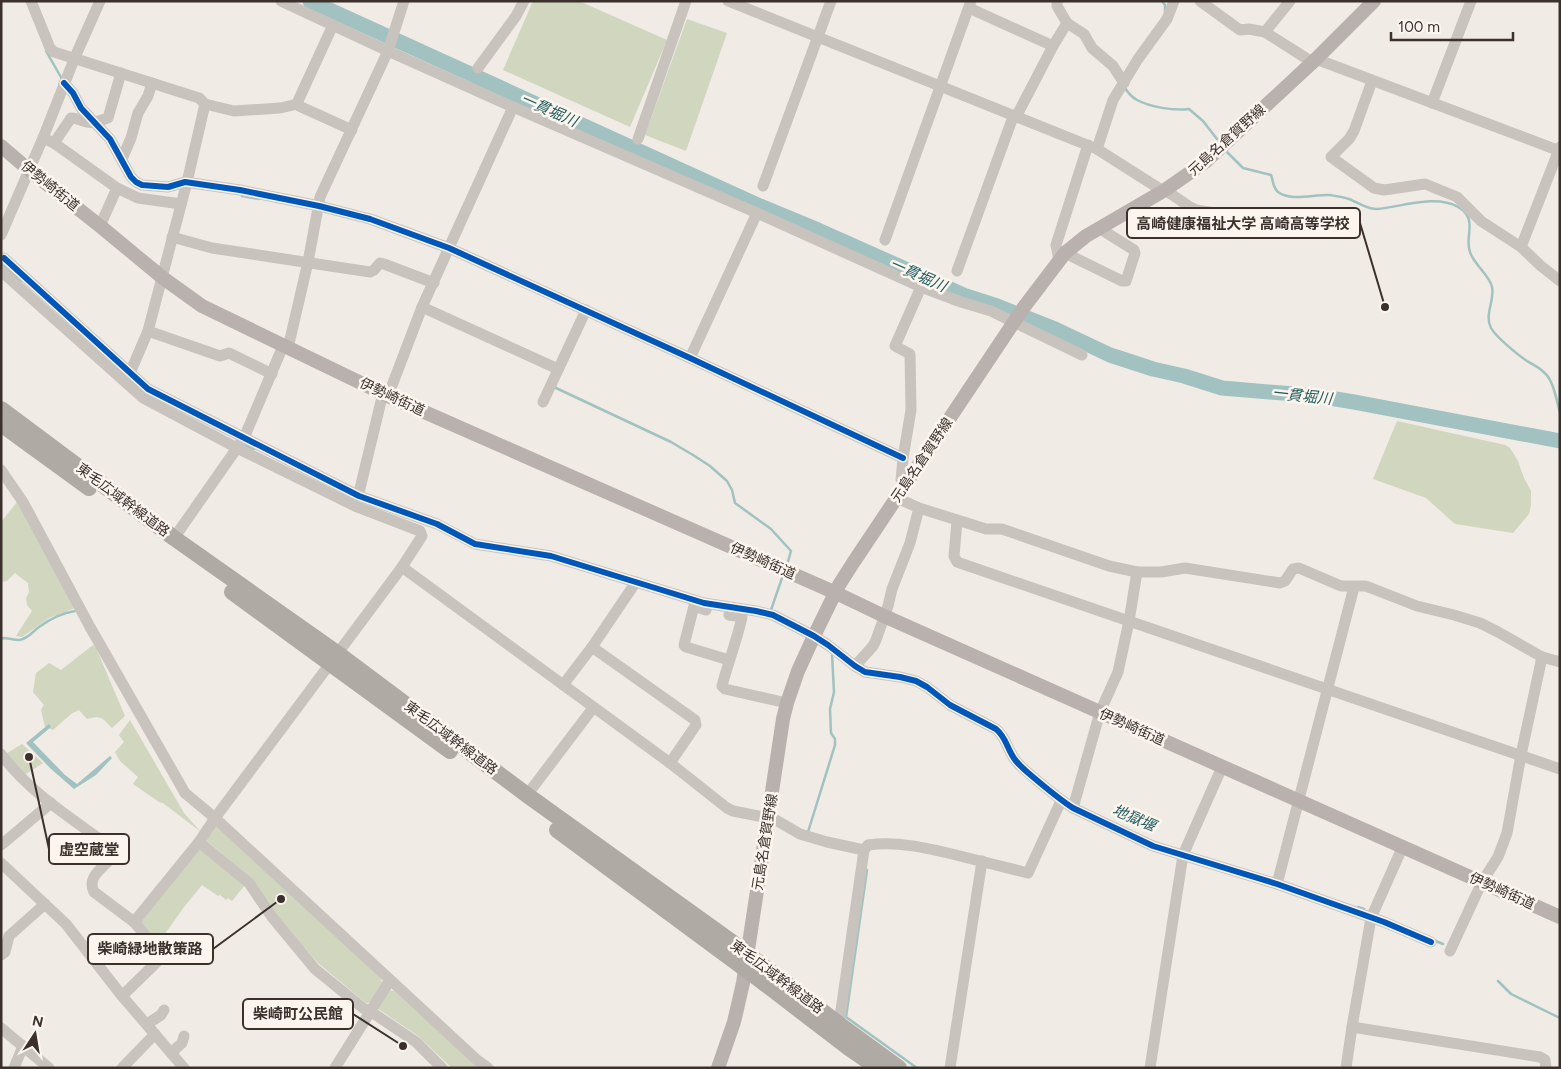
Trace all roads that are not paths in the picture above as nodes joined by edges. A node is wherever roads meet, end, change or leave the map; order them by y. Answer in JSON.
{"nodes":[{"id":1,"x":31,"y":1,"type":"edge"},
{"id":2,"x":100,"y":1,"type":"edge"},
{"id":3,"x":281,"y":1,"type":"edge"},
{"id":4,"x":404,"y":1,"type":"edge"},
{"id":5,"x":524,"y":1,"type":"edge"},
{"id":6,"x":686,"y":1,"type":"edge"},
{"id":7,"x":728,"y":1,"type":"edge"},
{"id":8,"x":831,"y":1,"type":"edge"},
{"id":9,"x":1057,"y":1,"type":"edge"},
{"id":10,"x":1174,"y":1,"type":"edge"},
{"id":11,"x":1200,"y":1,"type":"edge"},
{"id":12,"x":1290,"y":1,"type":"edge"},
{"id":13,"x":1374,"y":1,"type":"edge"},
{"id":14,"x":1470,"y":1,"type":"edge"},
{"id":15,"x":970,"y":5,"type":"edge"},
{"id":16,"x":1067,"y":23,"type":"junction"},
{"id":17,"x":333,"y":25,"type":"junction"},
{"id":18,"x":1265,"y":32,"type":"junction"},
{"id":19,"x":818,"y":38,"type":"junction"},
{"id":20,"x":1053,"y":46,"type":"junction"},
{"id":21,"x":388,"y":50,"type":"junction"},
{"id":22,"x":75,"y":57,"type":"junction"},
{"id":23,"x":1314,"y":61,"type":"junction"},
{"id":24,"x":478,"y":68,"type":"dead end"},
{"id":25,"x":121,"y":73,"type":"junction"},
{"id":26,"x":1372,"y":81,"type":"junction"},
{"id":27,"x":152,"y":83,"type":"junction"},
{"id":28,"x":1124,"y":83,"type":"junction"},
{"id":29,"x":64,"y":84,"type":"junction"},
{"id":30,"x":940,"y":87,"type":"junction"},
{"id":31,"x":1432,"y":103,"type":"junction"},
{"id":32,"x":205,"y":104,"type":"junction"},
{"id":33,"x":298,"y":104,"type":"junction"},
{"id":34,"x":512,"y":107,"type":"junction"},
{"id":35,"x":1014,"y":117,"type":"junction"},
{"id":36,"x":95,"y":122,"type":"junction"},
{"id":37,"x":352,"y":130,"type":"junction"},
{"id":38,"x":43,"y":138,"type":"junction"},
{"id":39,"x":638,"y":139,"type":"dead end"},
{"id":40,"x":54,"y":143,"type":"junction"},
{"id":41,"x":1,"y":146,"type":"edge"},
{"id":42,"x":1092,"y":147,"type":"junction"},
{"id":43,"x":1559,"y":149,"type":"edge"},
{"id":44,"x":122,"y":159,"type":"junction"},
{"id":45,"x":29,"y":170,"type":"junction"},
{"id":46,"x":187,"y":182,"type":"junction"},
{"id":47,"x":764,"y":186,"type":"dead end"},
{"id":48,"x":117,"y":188,"type":"junction"},
{"id":49,"x":1164,"y":190,"type":"junction"},
{"id":50,"x":181,"y":204,"type":"junction"},
{"id":51,"x":319,"y":206,"type":"junction"},
{"id":52,"x":757,"y":213,"type":"junction"},
{"id":53,"x":100,"y":226,"type":"junction"},
{"id":54,"x":1259,"y":226,"type":"dead end"},
{"id":55,"x":1099,"y":228,"type":"junction"},
{"id":56,"x":1,"y":235,"type":"edge"},
{"id":57,"x":172,"y":237,"type":"junction"},
{"id":58,"x":885,"y":240,"type":"dead end"},
{"id":59,"x":1521,"y":247,"type":"junction"},
{"id":60,"x":449,"y":248,"type":"junction"},
{"id":61,"x":1062,"y":256,"type":"junction"},
{"id":62,"x":4,"y":258,"type":"dead end"},
{"id":63,"x":308,"y":262,"type":"junction"},
{"id":64,"x":1,"y":271,"type":"edge"},
{"id":65,"x":957,"y":271,"type":"dead end"},
{"id":66,"x":163,"y":278,"type":"junction"},
{"id":67,"x":1560,"y":281,"type":"edge"},
{"id":68,"x":434,"y":283,"type":"junction"},
{"id":69,"x":921,"y":287,"type":"junction"},
{"id":70,"x":422,"y":307,"type":"junction"},
{"id":71,"x":586,"y":310,"type":"junction"},
{"id":72,"x":1014,"y":321,"type":"junction"},
{"id":73,"x":148,"y":331,"type":"junction"},
{"id":74,"x":286,"y":347,"type":"junction"},
{"id":75,"x":1082,"y":355,"type":"dead end"},
{"id":76,"x":690,"y":358,"type":"junction"},
{"id":77,"x":558,"y":370,"type":"junction"},
{"id":78,"x":272,"y":374,"type":"junction"},
{"id":79,"x":127,"y":377,"type":"junction"},
{"id":80,"x":385,"y":395,"type":"junction"},
{"id":81,"x":543,"y":402,"type":"dead end"},
{"id":82,"x":1,"y":409,"type":"edge"},
{"id":83,"x":1,"y":424,"type":"edge"},
{"id":84,"x":244,"y":438,"type":"junction"},
{"id":85,"x":237,"y":448,"type":"junction"},
{"id":86,"x":902,"y":458,"type":"junction"},
{"id":87,"x":1,"y":470,"type":"edge"},
{"id":88,"x":905,"y":486,"type":"junction"},
{"id":89,"x":897,"y":498,"type":"junction"},
{"id":90,"x":357,"y":501,"type":"junction"},
{"id":91,"x":919,"y":508,"type":"junction"},
{"id":92,"x":957,"y":520,"type":"junction"},
{"id":93,"x":174,"y":538,"type":"junction"},
{"id":94,"x":402,"y":566,"type":"junction"},
{"id":95,"x":1137,"y":572,"type":"junction"},
{"id":96,"x":636,"y":582,"type":"junction"},
{"id":97,"x":1354,"y":587,"type":"junction"},
{"id":98,"x":836,"y":593,"type":"junction"},
{"id":99,"x":732,"y":612,"type":"junction"},
{"id":100,"x":884,"y":616,"type":"junction"},
{"id":101,"x":1129,"y":622,"type":"junction"},
{"id":102,"x":814,"y":636,"type":"junction"},
{"id":103,"x":592,"y":647,"type":"junction"},
{"id":104,"x":1542,"y":657,"type":"junction"},
{"id":105,"x":334,"y":658,"type":"junction"},
{"id":106,"x":729,"y":660,"type":"junction"},
{"id":107,"x":1560,"y":662,"type":"edge"},
{"id":108,"x":855,"y":666,"type":"junction"},
{"id":109,"x":563,"y":685,"type":"junction"},
{"id":110,"x":1329,"y":690,"type":"junction"},
{"id":111,"x":787,"y":703,"type":"junction"},
{"id":112,"x":593,"y":708,"type":"junction"},
{"id":113,"x":1100,"y":712,"type":"junction"},
{"id":114,"x":1,"y":754,"type":"edge"},
{"id":115,"x":1521,"y":755,"type":"junction"},
{"id":116,"x":670,"y":763,"type":"junction"},
{"id":117,"x":1222,"y":767,"type":"junction"},
{"id":118,"x":1560,"y":769,"type":"edge"},
{"id":119,"x":527,"y":795,"type":"junction"},
{"id":120,"x":1299,"y":800,"type":"junction"},
{"id":121,"x":1061,"y":801,"type":"junction"},
{"id":122,"x":51,"y":803,"type":"junction"},
{"id":123,"x":1073,"y":808,"type":"junction"},
{"id":124,"x":215,"y":818,"type":"junction"},
{"id":125,"x":769,"y":818,"type":"junction"},
{"id":126,"x":200,"y":842,"type":"junction"},
{"id":127,"x":1,"y":845,"type":"edge"},
{"id":128,"x":1403,"y":846,"type":"junction"},
{"id":129,"x":864,"y":850,"type":"junction"},
{"id":130,"x":1183,"y":856,"type":"junction"},
{"id":131,"x":982,"y":861,"type":"junction"},
{"id":132,"x":1,"y":863,"type":"edge"},
{"id":133,"x":1482,"y":882,"type":"junction"},
{"id":134,"x":1277,"y":884,"type":"junction"},
{"id":135,"x":45,"y":904,"type":"junction"},
{"id":136,"x":1560,"y":917,"type":"edge"},
{"id":137,"x":1371,"y":918,"type":"junction"},
{"id":138,"x":134,"y":922,"type":"junction"},
{"id":139,"x":1431,"y":942,"type":"dead end"},
{"id":140,"x":1450,"y":951,"type":"dead end"},
{"id":141,"x":1,"y":955,"type":"edge"},
{"id":142,"x":747,"y":962,"type":"junction"},
{"id":143,"x":390,"y":980,"type":"junction"},
{"id":144,"x":122,"y":996,"type":"junction"},
{"id":145,"x":164,"y":1010,"type":"dead end"},
{"id":146,"x":370,"y":1011,"type":"junction"},
{"id":147,"x":147,"y":1024,"type":"junction"},
{"id":148,"x":839,"y":1024,"type":"junction"},
{"id":149,"x":1352,"y":1027,"type":"junction"},
{"id":150,"x":1,"y":1028,"type":"edge"},
{"id":151,"x":155,"y":1034,"type":"junction"},
{"id":152,"x":184,"y":1036,"type":"dead end"},
{"id":153,"x":23,"y":1046,"type":"junction"},
{"id":154,"x":171,"y":1053,"type":"junction"},
{"id":155,"x":14,"y":1068,"type":"edge"},
{"id":156,"x":49,"y":1068,"type":"edge"},
{"id":157,"x":122,"y":1068,"type":"edge"},
{"id":158,"x":184,"y":1068,"type":"edge"},
{"id":159,"x":335,"y":1068,"type":"edge"},
{"id":160,"x":442,"y":1068,"type":"edge"},
{"id":161,"x":488,"y":1068,"type":"edge"},
{"id":162,"x":718,"y":1068,"type":"edge"},
{"id":163,"x":878,"y":1068,"type":"edge"},
{"id":164,"x":899,"y":1068,"type":"edge"},
{"id":165,"x":950,"y":1068,"type":"edge"},
{"id":166,"x":1150,"y":1068,"type":"edge"},
{"id":167,"x":1346,"y":1068,"type":"edge"},
{"id":168,"x":1546,"y":1068,"type":"edge"}],
"edges":[{"from":1,"to":22,"type":"street"},
{"from":2,"to":22,"type":"street"},
{"from":3,"to":17,"type":"street"},
{"from":4,"to":21,"type":"street"},
{"from":5,"to":24,"type":"street"},
{"from":6,"to":39,"type":"street"},
{"from":7,"to":19,"type":"street"},
{"from":8,"to":19,"type":"street"},
{"from":9,"to":16,"type":"street"},
{"from":10,"to":28,"type":"street"},
{"from":11,"to":18,"type":"street"},
{"from":12,"to":18,"type":"street"},
{"from":13,"to":23,"type":"main road","name":"元島名倉賀野線"},
{"from":14,"to":31,"type":"street"},
{"from":15,"to":20,"type":"street"},
{"from":15,"to":30,"type":"street"},
{"from":16,"to":20,"type":"street"},
{"from":16,"to":28,"type":"street"},
{"from":17,"to":21,"type":"street"},
{"from":17,"to":33,"type":"street"},
{"from":18,"to":23,"type":"street"},
{"from":19,"to":30,"type":"street"},
{"from":19,"to":47,"type":"street"},
{"from":20,"to":35,"type":"street"},
{"from":21,"to":34,"type":"street"},
{"from":21,"to":37,"type":"street"},
{"from":22,"to":25,"type":"street"},
{"from":22,"to":29,"type":"street"},
{"from":23,"to":26,"type":"street"},
{"from":23,"to":49,"type":"main road","name":"元島名倉賀野線"},
{"from":25,"to":27,"type":"street"},
{"from":25,"to":36,"type":"street"},
{"from":26,"to":31,"type":"street"},
{"from":26,"to":59,"type":"street"},
{"from":27,"to":32,"type":"street"},
{"from":27,"to":44,"type":"street"},
{"from":28,"to":42,"type":"street"},
{"from":29,"to":36,"type":"street"},
{"from":29,"to":38,"type":"street"},
{"from":30,"to":35,"type":"street"},
{"from":30,"to":58,"type":"street"},
{"from":31,"to":43,"type":"street"},
{"from":32,"to":33,"type":"street"},
{"from":32,"to":46,"type":"street"},
{"from":33,"to":37,"type":"street"},
{"from":34,"to":52,"type":"street"},
{"from":34,"to":60,"type":"street"},
{"from":35,"to":42,"type":"street"},
{"from":35,"to":65,"type":"street"},
{"from":36,"to":40,"type":"street"},
{"from":36,"to":44,"type":"street"},
{"from":37,"to":51,"type":"street"},
{"from":38,"to":40,"type":"street"},
{"from":38,"to":45,"type":"street"},
{"from":40,"to":48,"type":"street"},
{"from":41,"to":45,"type":"main road","name":"伊勢崎街道"},
{"from":42,"to":49,"type":"street"},
{"from":42,"to":61,"type":"street"},
{"from":43,"to":59,"type":"street"},
{"from":44,"to":46,"type":"street"},
{"from":45,"to":53,"type":"main road","name":"伊勢崎街道"},
{"from":45,"to":56,"type":"street"},
{"from":46,"to":50,"type":"street"},
{"from":46,"to":51,"type":"street"},
{"from":48,"to":50,"type":"street"},
{"from":48,"to":53,"type":"street"},
{"from":49,"to":54,"type":"street"},
{"from":49,"to":55,"type":"main road","name":"元島名倉賀野線"},
{"from":50,"to":57,"type":"street"},
{"from":51,"to":60,"type":"street"},
{"from":51,"to":63,"type":"street"},
{"from":52,"to":69,"type":"street"},
{"from":52,"to":76,"type":"street"},
{"from":53,"to":66,"type":"main road","name":"伊勢崎街道"},
{"from":55,"to":61,"type":"main road","name":"元島名倉賀野線"},
{"from":55,"to":61,"type":"street"},
{"from":57,"to":63,"type":"street"},
{"from":57,"to":66,"type":"street"},
{"from":59,"to":67,"type":"street"},
{"from":60,"to":68,"type":"street"},
{"from":60,"to":71,"type":"street"},
{"from":61,"to":72,"type":"main road","name":"元島名倉賀野線"},
{"from":62,"to":79,"type":"street"},
{"from":63,"to":68,"type":"street"},
{"from":63,"to":74,"type":"street"},
{"from":64,"to":79,"type":"street"},
{"from":66,"to":73,"type":"street"},
{"from":66,"to":74,"type":"main road","name":"伊勢崎街道"},
{"from":68,"to":70,"type":"street"},
{"from":69,"to":72,"type":"street"},
{"from":69,"to":86,"type":"street"},
{"from":70,"to":77,"type":"street"},
{"from":70,"to":80,"type":"street"},
{"from":71,"to":76,"type":"street"},
{"from":71,"to":77,"type":"street"},
{"from":72,"to":75,"type":"street"},
{"from":72,"to":88,"type":"main road","name":"元島名倉賀野線"},
{"from":73,"to":78,"type":"street"},
{"from":73,"to":79,"type":"street"},
{"from":74,"to":78,"type":"street"},
{"from":74,"to":80,"type":"main road","name":"伊勢崎街道"},
{"from":76,"to":86,"type":"street"},
{"from":77,"to":81,"type":"street"},
{"from":78,"to":84,"type":"street"},
{"from":79,"to":84,"type":"street"},
{"from":79,"to":85,"type":"street"},
{"from":80,"to":90,"type":"street"},
{"from":80,"to":98,"type":"main road","name":"伊勢崎街道"},
{"from":82,"to":93,"type":"highway","name":"東毛広域幹線道路"},
{"from":83,"to":105,"type":"highway","name":"東毛広域幹線道路"},
{"from":84,"to":85,"type":"street"},
{"from":84,"to":90,"type":"street"},
{"from":85,"to":90,"type":"street"},
{"from":85,"to":93,"type":"street"},
{"from":86,"to":88,"type":"street"},
{"from":87,"to":124,"type":"street"},
{"from":88,"to":89,"type":"main road","name":"元島名倉賀野線"},
{"from":89,"to":91,"type":"street"},
{"from":89,"to":98,"type":"main road","name":"元島名倉賀野線"},
{"from":90,"to":94,"type":"street"},
{"from":90,"to":96,"type":"street"},
{"from":91,"to":92,"type":"street"},
{"from":91,"to":100,"type":"street"},
{"from":92,"to":95,"type":"street"},
{"from":92,"to":101,"type":"street"},
{"from":93,"to":105,"type":"highway","name":"東毛広域幹線道路"},
{"from":94,"to":105,"type":"street"},
{"from":94,"to":109,"type":"street"},
{"from":95,"to":97,"type":"street"},
{"from":95,"to":101,"type":"street"},
{"from":96,"to":99,"type":"street"},
{"from":96,"to":103,"type":"street"},
{"from":97,"to":104,"type":"street"},
{"from":97,"to":110,"type":"street"},
{"from":98,"to":100,"type":"main road","name":"伊勢崎街道"},
{"from":98,"to":102,"type":"main road","name":"元島名倉賀野線"},
{"from":99,"to":102,"type":"street"},
{"from":99,"to":106,"type":"street"},
{"from":99,"to":106,"type":"street"},
{"from":100,"to":108,"type":"street"},
{"from":100,"to":113,"type":"main road","name":"伊勢崎街道"},
{"from":101,"to":110,"type":"street"},
{"from":101,"to":113,"type":"street"},
{"from":102,"to":108,"type":"street"},
{"from":102,"to":111,"type":"main road","name":"元島名倉賀野線"},
{"from":103,"to":109,"type":"street"},
{"from":103,"to":116,"type":"street"},
{"from":104,"to":107,"type":"street"},
{"from":104,"to":115,"type":"street"},
{"from":105,"to":119,"type":"highway","name":"東毛広域幹線道路"},
{"from":105,"to":124,"type":"street"},
{"from":105,"to":142,"type":"highway","name":"東毛広域幹線道路"},
{"from":106,"to":111,"type":"street"},
{"from":108,"to":121,"type":"street"},
{"from":109,"to":112,"type":"street"},
{"from":110,"to":115,"type":"street"},
{"from":110,"to":120,"type":"street"},
{"from":111,"to":125,"type":"main road","name":"元島名倉賀野線"},
{"from":112,"to":116,"type":"street"},
{"from":112,"to":119,"type":"street"},
{"from":113,"to":117,"type":"main road","name":"伊勢崎街道"},
{"from":113,"to":123,"type":"street"},
{"from":114,"to":122,"type":"street"},
{"from":115,"to":118,"type":"street"},
{"from":115,"to":133,"type":"street"},
{"from":116,"to":125,"type":"street"},
{"from":117,"to":120,"type":"main road","name":"伊勢崎街道"},
{"from":117,"to":130,"type":"street"},
{"from":119,"to":142,"type":"highway","name":"東毛広域幹線道路"},
{"from":120,"to":128,"type":"main road","name":"伊勢崎街道"},
{"from":120,"to":134,"type":"street"},
{"from":121,"to":123,"type":"street"},
{"from":121,"to":131,"type":"street"},
{"from":122,"to":127,"type":"street"},
{"from":122,"to":138,"type":"street"},
{"from":123,"to":130,"type":"street"},
{"from":124,"to":126,"type":"street"},
{"from":124,"to":143,"type":"street"},
{"from":125,"to":129,"type":"street"},
{"from":125,"to":142,"type":"main road","name":"元島名倉賀野線"},
{"from":126,"to":138,"type":"street"},
{"from":126,"to":146,"type":"street"},
{"from":128,"to":133,"type":"main road","name":"伊勢崎街道"},
{"from":128,"to":137,"type":"street"},
{"from":129,"to":131,"type":"street"},
{"from":129,"to":148,"type":"street"},
{"from":130,"to":134,"type":"street"},
{"from":130,"to":166,"type":"street"},
{"from":131,"to":165,"type":"street"},
{"from":132,"to":135,"type":"street"},
{"from":133,"to":136,"type":"main road","name":"伊勢崎街道"},
{"from":133,"to":140,"type":"street"},
{"from":134,"to":137,"type":"street"},
{"from":135,"to":141,"type":"street"},
{"from":135,"to":144,"type":"street"},
{"from":137,"to":139,"type":"street"},
{"from":137,"to":149,"type":"street"},
{"from":138,"to":144,"type":"street"},
{"from":142,"to":148,"type":"highway","name":"東毛広域幹線道路"},
{"from":142,"to":162,"type":"main road","name":"元島名倉賀野線"},
{"from":142,"to":163,"type":"highway","name":"東毛広域幹線道路"},
{"from":143,"to":146,"type":"street"},
{"from":143,"to":161,"type":"street"},
{"from":144,"to":147,"type":"street"},
{"from":145,"to":147,"type":"street"},
{"from":146,"to":159,"type":"street"},
{"from":146,"to":160,"type":"street"},
{"from":147,"to":151,"type":"street"},
{"from":148,"to":164,"type":"highway","name":"東毛広域幹線道路"},
{"from":149,"to":167,"type":"street"},
{"from":149,"to":168,"type":"street"},
{"from":150,"to":153,"type":"street"},
{"from":151,"to":154,"type":"street"},
{"from":151,"to":157,"type":"street"},
{"from":152,"to":154,"type":"street"},
{"from":153,"to":155,"type":"street"},
{"from":153,"to":156,"type":"street"},
{"from":154,"to":158,"type":"street"}]}
